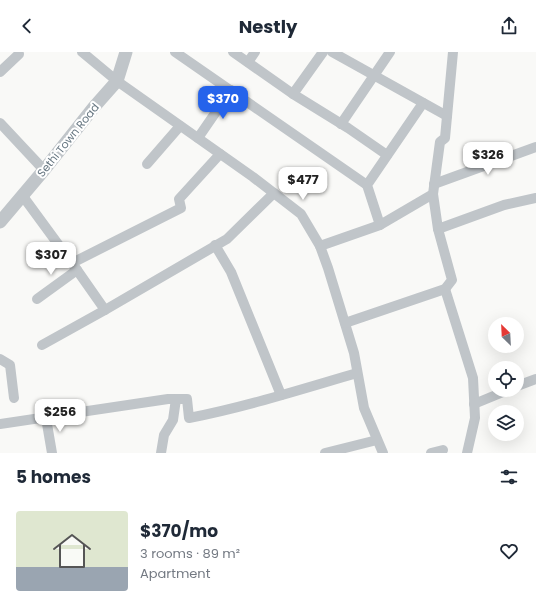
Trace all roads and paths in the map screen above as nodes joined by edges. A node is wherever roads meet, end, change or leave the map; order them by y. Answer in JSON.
{"nodes":[{"id":1,"x":82,"y":52,"type":"edge"},
{"id":2,"x":126,"y":52,"type":"edge"},
{"id":3,"x":175,"y":52,"type":"edge"},
{"id":4,"x":233,"y":52,"type":"edge"},
{"id":5,"x":255,"y":52,"type":"edge"},
{"id":6,"x":323,"y":52,"type":"edge"},
{"id":7,"x":332,"y":52,"type":"edge"},
{"id":8,"x":390,"y":52,"type":"edge"},
{"id":9,"x":453,"y":52,"type":"edge"},
{"id":10,"x":19,"y":54,"type":"dead end"},
{"id":11,"x":248,"y":62,"type":"junction"},
{"id":12,"x":0,"y":72,"type":"edge"},
{"id":13,"x":374,"y":75,"type":"junction"},
{"id":14,"x":117,"y":81,"type":"junction"},
{"id":15,"x":231,"y":90,"type":"junction"},
{"id":16,"x":293,"y":94,"type":"junction"},
{"id":17,"x":423,"y":103,"type":"junction"},
{"id":18,"x":447,"y":116,"type":"junction"},
{"id":19,"x":0,"y":123,"type":"edge"},
{"id":20,"x":341,"y":124,"type":"junction"},
{"id":21,"x":180,"y":126,"type":"junction"},
{"id":22,"x":198,"y":138,"type":"junction"},
{"id":23,"x":536,"y":147,"type":"edge"},
{"id":24,"x":220,"y":154,"type":"junction"},
{"id":25,"x":386,"y":155,"type":"junction"},
{"id":26,"x":146,"y":164,"type":"dead end"},
{"id":27,"x":44,"y":170,"type":"junction"},
{"id":28,"x":367,"y":185,"type":"junction"},
{"id":29,"x":433,"y":189,"type":"junction"},
{"id":30,"x":274,"y":193,"type":"junction"},
{"id":31,"x":22,"y":195,"type":"junction"},
{"id":32,"x":536,"y":198,"type":"edge"},
{"id":33,"x":0,"y":222,"type":"edge"},
{"id":34,"x":380,"y":225,"type":"junction"},
{"id":35,"x":438,"y":229,"type":"junction"},
{"id":36,"x":215,"y":246,"type":"junction"},
{"id":37,"x":320,"y":246,"type":"junction"},
{"id":38,"x":75,"y":267,"type":"junction"},
{"id":39,"x":445,"y":289,"type":"junction"},
{"id":40,"x":37,"y":299,"type":"dead end"},
{"id":41,"x":105,"y":310,"type":"junction"},
{"id":42,"x":345,"y":323,"type":"junction"},
{"id":43,"x":42,"y":345,"type":"dead end"},
{"id":44,"x":0,"y":359,"type":"edge"},
{"id":45,"x":357,"y":373,"type":"junction"},
{"id":46,"x":536,"y":378,"type":"edge"},
{"id":47,"x":524,"y":383,"type":"edge"},
{"id":48,"x":281,"y":395,"type":"junction"},
{"id":49,"x":491,"y":397,"type":"edge"},
{"id":50,"x":14,"y":398,"type":"dead end"},
{"id":51,"x":176,"y":399,"type":"junction"},
{"id":52,"x":474,"y":404,"type":"junction"},
{"id":53,"x":46,"y":418,"type":"junction"},
{"id":54,"x":0,"y":424,"type":"edge"},
{"id":55,"x":377,"y":440,"type":"junction"},
{"id":56,"x":443,"y":450,"type":"dead end"},
{"id":57,"x":52,"y":453,"type":"edge"},
{"id":58,"x":160,"y":453,"type":"edge"},
{"id":59,"x":325,"y":453,"type":"edge"},
{"id":60,"x":383,"y":453,"type":"edge"},
{"id":61,"x":431,"y":453,"type":"edge"},
{"id":62,"x":467,"y":453,"type":"edge"}],
"edges":[{"from":1,"to":14,"type":"street"},
{"from":2,"to":14,"type":"street","name":"Sethi Town Road"},
{"from":3,"to":15,"type":"street"},
{"from":4,"to":11,"type":"street"},
{"from":5,"to":11,"type":"street"},
{"from":6,"to":16,"type":"street"},
{"from":7,"to":13,"type":"street"},
{"from":8,"to":13,"type":"street"},
{"from":9,"to":18,"type":"street"},
{"from":10,"to":12,"type":"street"},
{"from":11,"to":16,"type":"street"},
{"from":13,"to":17,"type":"street"},
{"from":13,"to":20,"type":"street"},
{"from":14,"to":21,"type":"street"},
{"from":14,"to":27,"type":"street","name":"Sethi Town Road"},
{"from":15,"to":22,"type":"street"},
{"from":15,"to":28,"type":"street"},
{"from":16,"to":20,"type":"street"},
{"from":17,"to":18,"type":"street"},
{"from":17,"to":25,"type":"street"},
{"from":18,"to":29,"type":"street"},
{"from":19,"to":27,"type":"street"},
{"from":20,"to":25,"type":"street"},
{"from":21,"to":22,"type":"street"},
{"from":21,"to":26,"type":"street"},
{"from":22,"to":24,"type":"street"},
{"from":23,"to":29,"type":"street"},
{"from":24,"to":30,"type":"street"},
{"from":24,"to":38,"type":"street"},
{"from":25,"to":28,"type":"street"},
{"from":27,"to":31,"type":"street","name":"Sethi Town Road"},
{"from":28,"to":34,"type":"street"},
{"from":29,"to":34,"type":"street"},
{"from":29,"to":35,"type":"street"},
{"from":30,"to":36,"type":"street"},
{"from":30,"to":37,"type":"street"},
{"from":31,"to":33,"type":"street","name":"Sethi Town Road"},
{"from":31,"to":38,"type":"street"},
{"from":32,"to":35,"type":"street"},
{"from":34,"to":37,"type":"street"},
{"from":35,"to":39,"type":"street"},
{"from":36,"to":41,"type":"street"},
{"from":36,"to":48,"type":"street"},
{"from":37,"to":42,"type":"street"},
{"from":38,"to":40,"type":"street"},
{"from":38,"to":41,"type":"street"},
{"from":39,"to":42,"type":"street"},
{"from":39,"to":52,"type":"street"},
{"from":41,"to":43,"type":"street"},
{"from":42,"to":45,"type":"street"},
{"from":44,"to":50,"type":"street"},
{"from":45,"to":48,"type":"street"},
{"from":45,"to":55,"type":"street"},
{"from":46,"to":47,"type":"street"},
{"from":48,"to":51,"type":"street"},
{"from":49,"to":52,"type":"street"},
{"from":51,"to":53,"type":"street"},
{"from":51,"to":58,"type":"street"},
{"from":52,"to":62,"type":"street"},
{"from":53,"to":54,"type":"street"},
{"from":53,"to":57,"type":"street"},
{"from":55,"to":59,"type":"street"},
{"from":55,"to":60,"type":"street"},
{"from":56,"to":61,"type":"street"}]}
